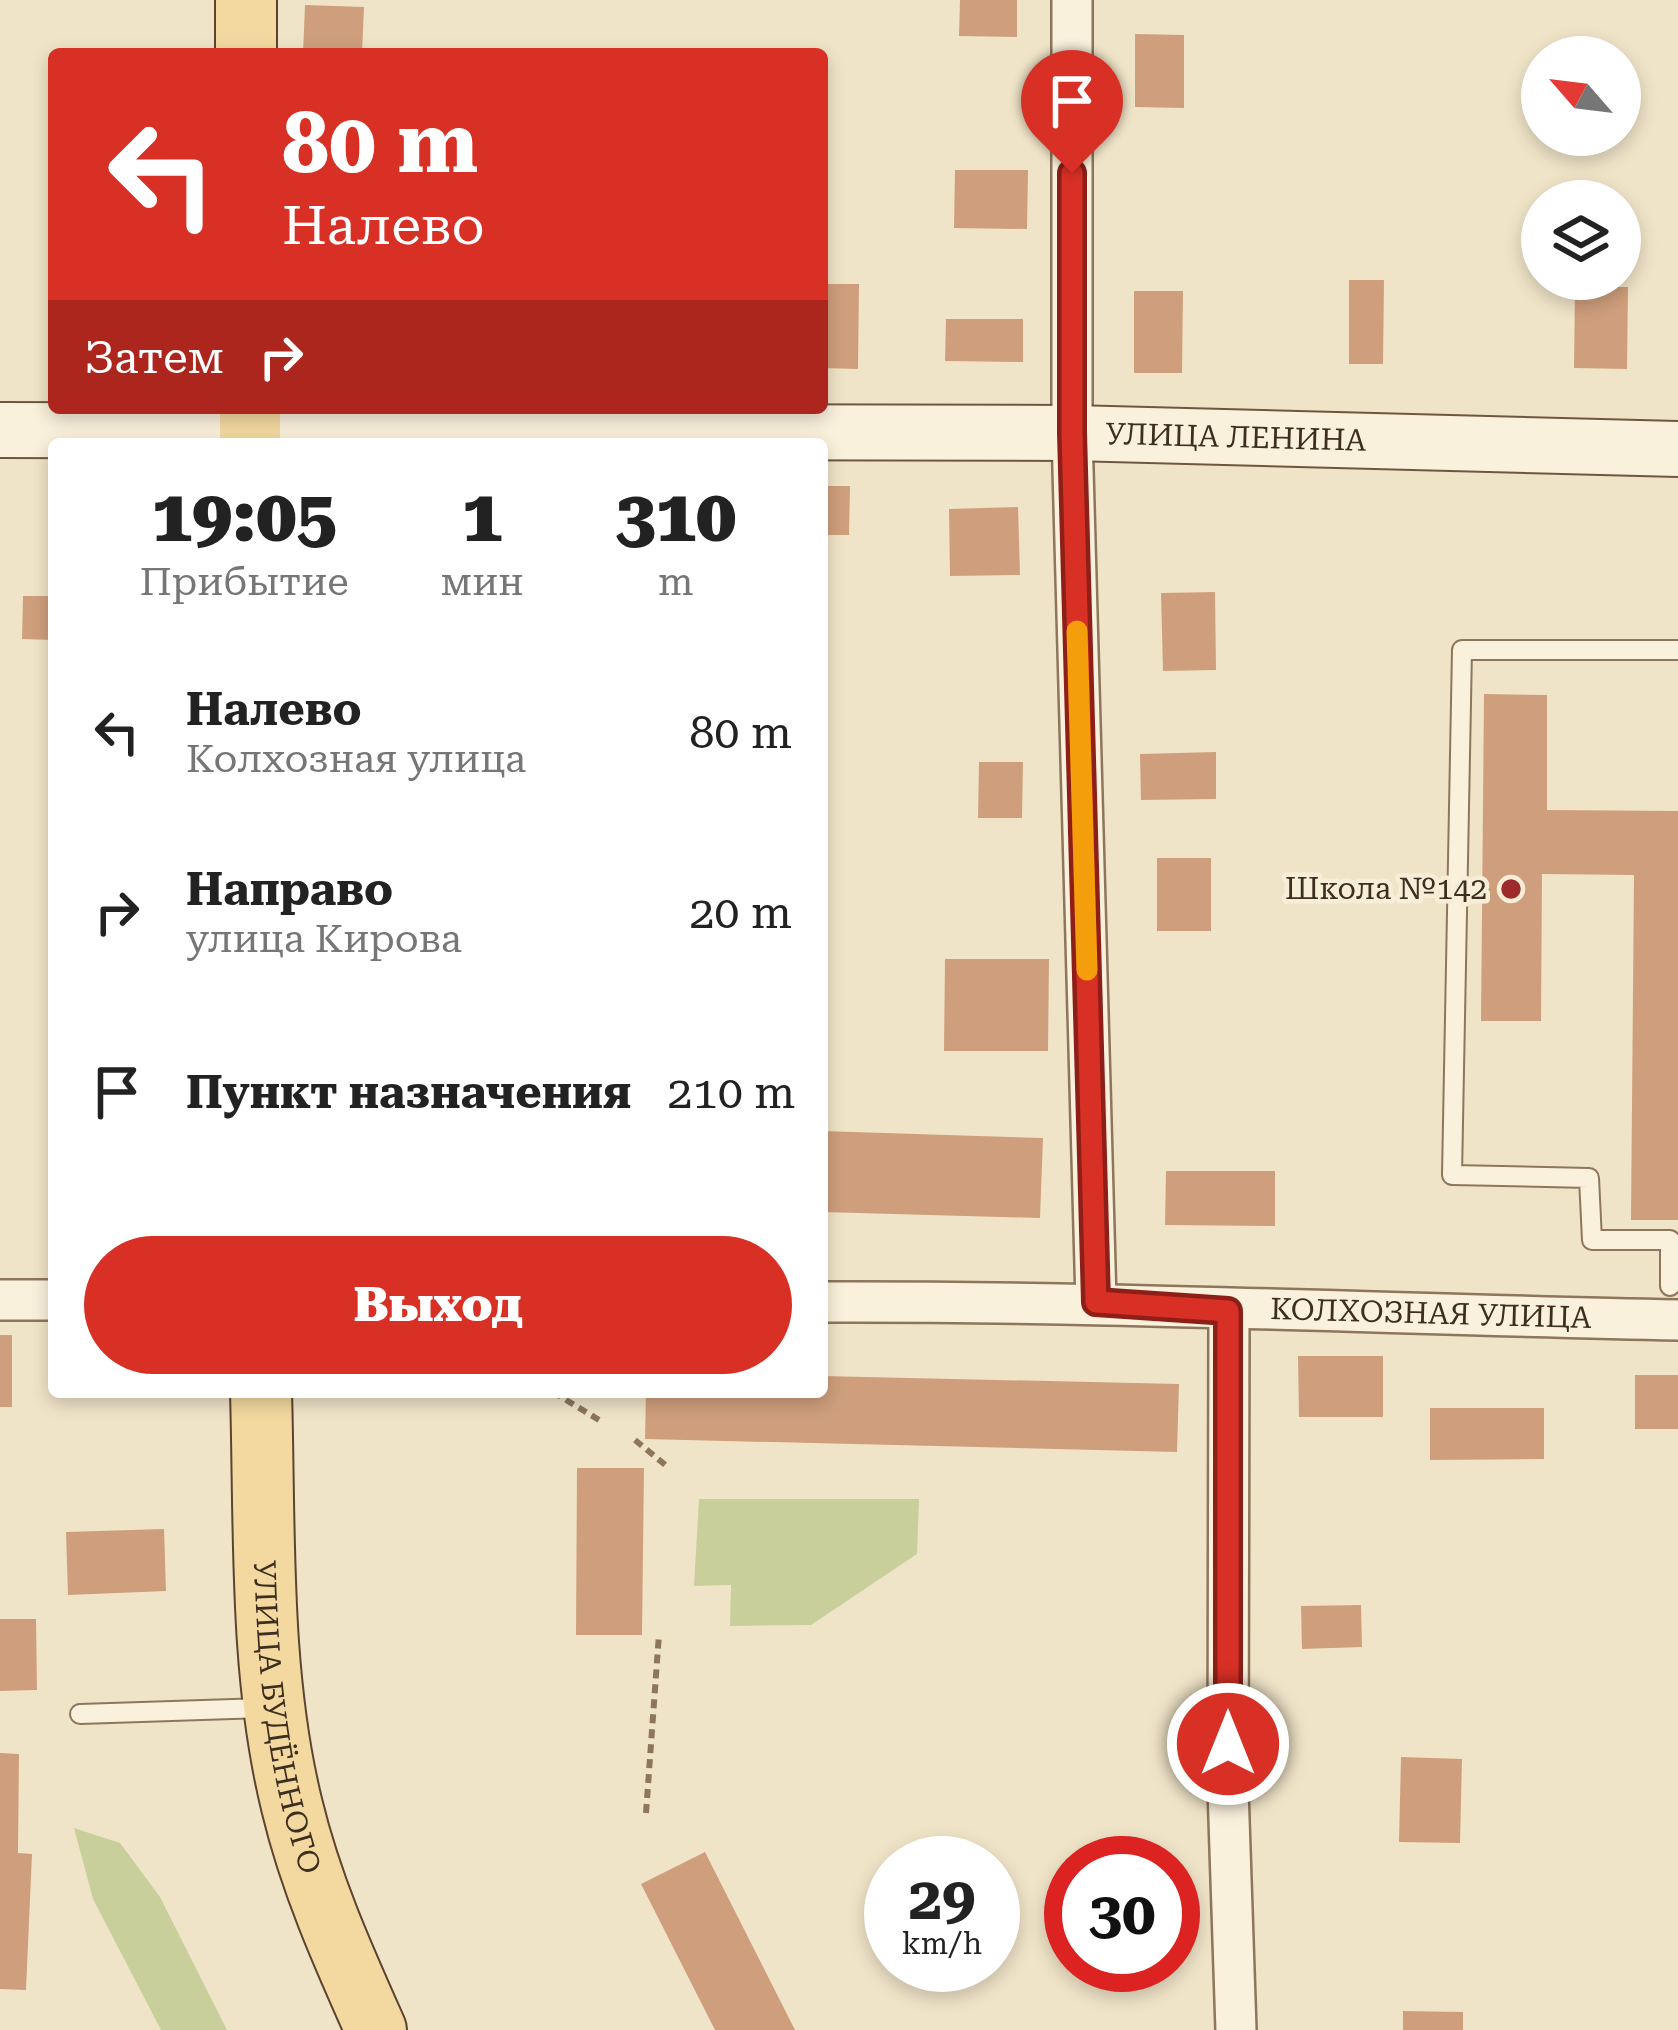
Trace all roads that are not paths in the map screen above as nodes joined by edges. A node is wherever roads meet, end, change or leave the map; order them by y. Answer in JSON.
{"nodes":[{"id":1,"x":246,"y":0,"type":"edge"},
{"id":2,"x":1072,"y":0,"type":"edge"},
{"id":3,"x":246,"y":48,"type":"edge"},
{"id":4,"x":250,"y":428,"type":"edge"},
{"id":5,"x":0,"y":430,"type":"edge"},
{"id":6,"x":1072,"y":433,"type":"junction"},
{"id":7,"x":1678,"y":449,"type":"edge"},
{"id":8,"x":1678,"y":650,"type":"edge"},
{"id":9,"x":0,"y":1300,"type":"edge"},
{"id":10,"x":48,"y":1300,"type":"edge"},
{"id":11,"x":828,"y":1302,"type":"edge"},
{"id":12,"x":1096,"y":1302,"type":"junction"},
{"id":13,"x":1674,"y":1303,"type":"edge"},
{"id":14,"x":1228,"y":1311,"type":"junction"},
{"id":15,"x":261,"y":1398,"type":"edge"},
{"id":16,"x":276,"y":1707,"type":"junction"},
{"id":17,"x":80,"y":1714,"type":"dead end"},
{"id":18,"x":376,"y":2030,"type":"edge"},
{"id":19,"x":1236,"y":2030,"type":"edge"}],
"edges":[{"from":1,"to":3,"type":"main road"},
{"from":2,"to":6,"type":"street"},
{"from":4,"to":5,"type":"street","name":"УЛИЦА ЛЕНИНА"},
{"from":4,"to":6,"type":"street","name":"УЛИЦА ЛЕНИНА"},
{"from":6,"to":7,"type":"street","name":"УЛИЦА ЛЕНИНА"},
{"from":6,"to":12,"type":"street"},
{"from":8,"to":13,"type":"lane"},
{"from":9,"to":10,"type":"street"},
{"from":11,"to":12,"type":"street","name":"КОЛХОЗНАЯ УЛИЦА"},
{"from":12,"to":14,"type":"street","name":"КОЛХОЗНАЯ УЛИЦА"},
{"from":13,"to":14,"type":"street","name":"КОЛХОЗНАЯ УЛИЦА"},
{"from":14,"to":19,"type":"street"},
{"from":15,"to":16,"type":"main road","name":"УЛИЦА БУДЁННОГО"},
{"from":16,"to":17,"type":"lane"},
{"from":16,"to":18,"type":"main road","name":"УЛИЦА БУДЁННОГО"}]}
